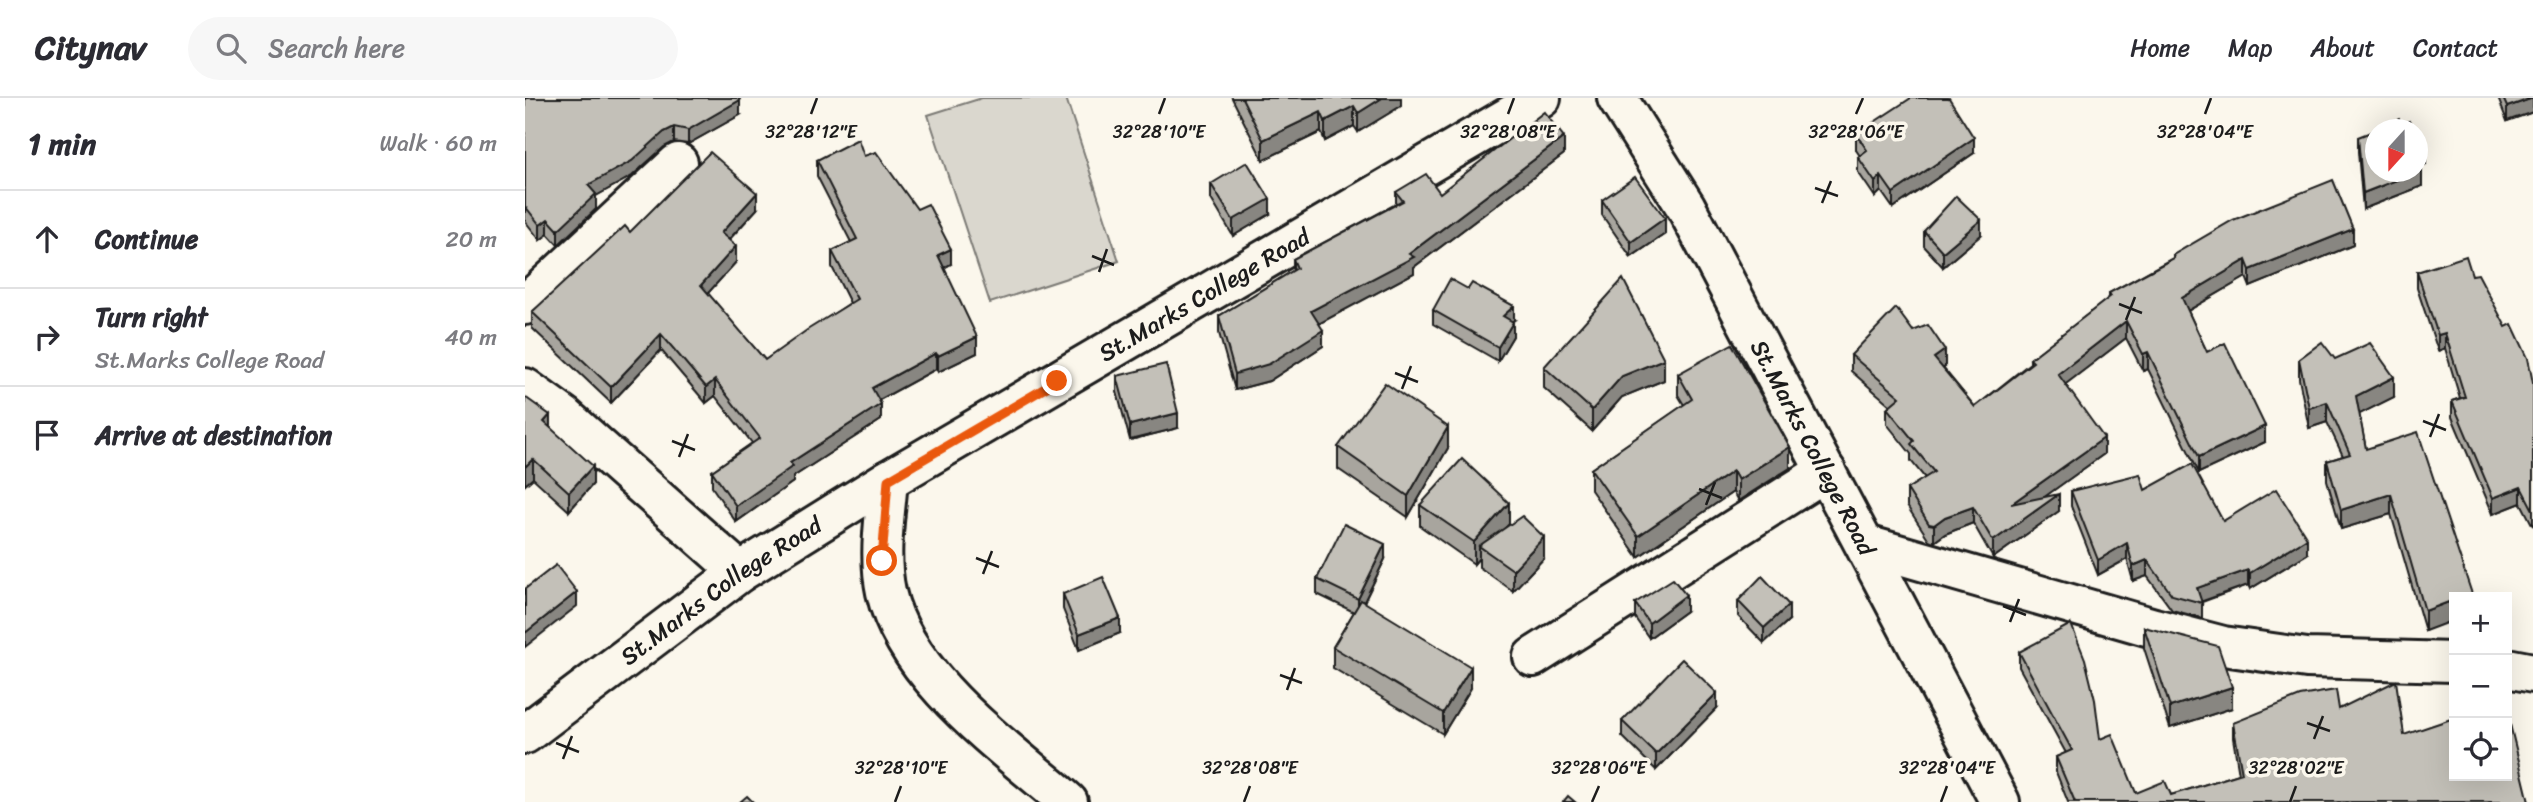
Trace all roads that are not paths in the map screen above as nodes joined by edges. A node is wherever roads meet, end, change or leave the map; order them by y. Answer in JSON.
{"nodes":[{"id":1,"x":1541,"y":98,"type":"edge"},
{"id":2,"x":1617,"y":98,"type":"edge"},
{"id":3,"x":678,"y":163,"type":"dead end"},
{"id":4,"x":525,"y":305,"type":"edge"},
{"id":5,"x":525,"y":388,"type":"edge"},
{"id":6,"x":1826,"y":471,"type":"junction"},
{"id":7,"x":888,"y":480,"type":"junction"},
{"id":8,"x":1866,"y":545,"type":"junction"},
{"id":9,"x":740,"y":572,"type":"junction"},
{"id":10,"x":1534,"y":657,"type":"dead end"},
{"id":11,"x":2449,"y":662,"type":"edge"},
{"id":12,"x":2512,"y":669,"type":"edge"},
{"id":13,"x":2533,"y":673,"type":"edge"},
{"id":14,"x":525,"y":734,"type":"edge"},
{"id":15,"x":1068,"y":802,"type":"edge"},
{"id":16,"x":2000,"y":802,"type":"edge"}],
"edges":[{"from":1,"to":7,"type":"street","name":"St.Marks College Road"},
{"from":2,"to":6,"type":"street","name":"St.Marks College Road"},
{"from":3,"to":4,"type":"street"},
{"from":5,"to":9,"type":"street"},
{"from":6,"to":8,"type":"street","name":"St.Marks College Road"},
{"from":6,"to":10,"type":"street"},
{"from":7,"to":9,"type":"street","name":"St.Marks College Road"},
{"from":7,"to":15,"type":"street"},
{"from":8,"to":11,"type":"street"},
{"from":8,"to":16,"type":"street","name":"St.Marks College Road"},
{"from":9,"to":14,"type":"street","name":"St.Marks College Road"},
{"from":12,"to":13,"type":"street"}]}
